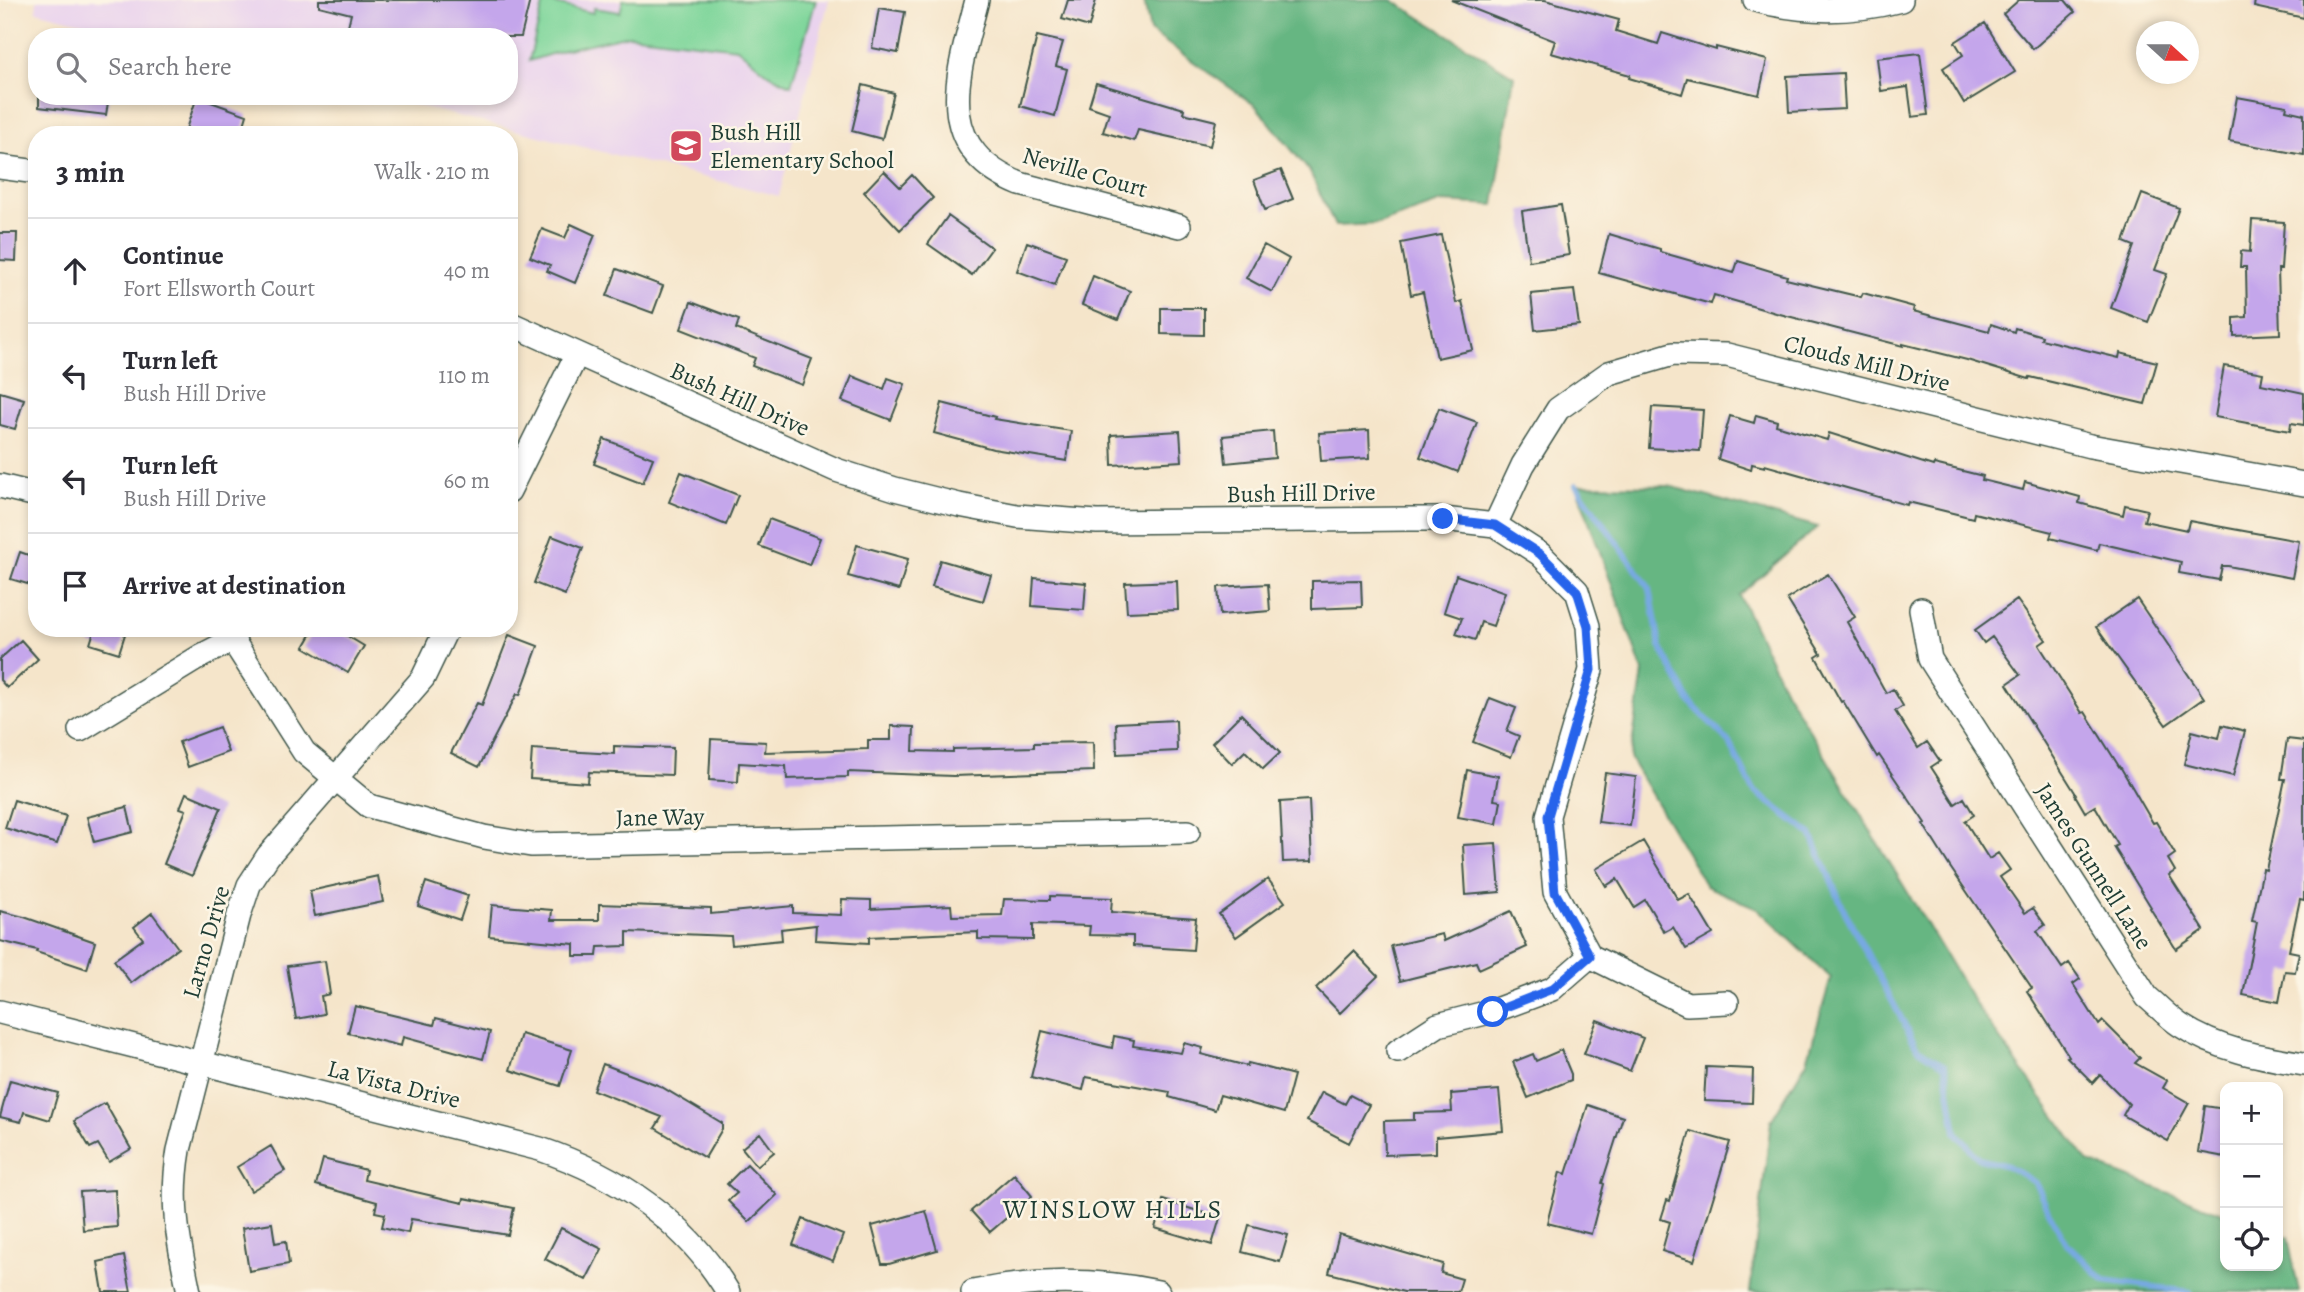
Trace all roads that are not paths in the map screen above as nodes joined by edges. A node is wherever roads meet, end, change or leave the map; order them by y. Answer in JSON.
{"nodes":[{"id":1,"x":977,"y":0,"type":"edge"},
{"id":2,"x":1755,"y":0,"type":"edge"},
{"id":3,"x":1901,"y":0,"type":"edge"},
{"id":4,"x":0,"y":167,"type":"edge"},
{"id":5,"x":28,"y":171,"type":"edge"},
{"id":6,"x":1180,"y":226,"type":"dead end"},
{"id":7,"x":518,"y":327,"type":"edge"},
{"id":8,"x":576,"y":354,"type":"junction"},
{"id":9,"x":518,"y":473,"type":"edge"},
{"id":10,"x":2304,"y":484,"type":"edge"},
{"id":11,"x":0,"y":486,"type":"edge"},
{"id":12,"x":28,"y":493,"type":"edge"},
{"id":13,"x":1495,"y":525,"type":"junction"},
{"id":14,"x":1921,"y":609,"type":"dead end"},
{"id":15,"x":225,"y":637,"type":"edge"},
{"id":16,"x":231,"y":637,"type":"edge"},
{"id":17,"x":443,"y":637,"type":"edge"},
{"id":18,"x":80,"y":730,"type":"dead end"},
{"id":19,"x":336,"y":778,"type":"junction"},
{"id":20,"x":1188,"y":832,"type":"dead end"},
{"id":21,"x":1590,"y":956,"type":"junction"},
{"id":22,"x":1727,"y":1003,"type":"dead end"},
{"id":23,"x":0,"y":1012,"type":"edge"},
{"id":24,"x":1398,"y":1051,"type":"dead end"},
{"id":25,"x":201,"y":1063,"type":"junction"},
{"id":26,"x":2304,"y":1063,"type":"edge"},
{"id":27,"x":1072,"y":1286,"type":"edge"},
{"id":28,"x":189,"y":1292,"type":"edge"},
{"id":29,"x":728,"y":1292,"type":"edge"},
{"id":30,"x":973,"y":1292,"type":"edge"},
{"id":31,"x":1158,"y":1292,"type":"edge"}],
"edges":[{"from":1,"to":6,"type":"street","name":"Neville Court"},
{"from":2,"to":3,"type":"street"},
{"from":4,"to":5,"type":"street"},
{"from":7,"to":8,"type":"street","name":"Bush Hill Drive"},
{"from":8,"to":9,"type":"street"},
{"from":8,"to":13,"type":"street","name":"Bush Hill Drive"},
{"from":10,"to":13,"type":"street","name":"Clouds Mill Drive"},
{"from":11,"to":12,"type":"street"},
{"from":13,"to":21,"type":"street","name":"Bush Hill Drive"},
{"from":14,"to":26,"type":"street","name":"James Gunnell Lane"},
{"from":15,"to":18,"type":"street"},
{"from":16,"to":19,"type":"street","name":"Jane Way"},
{"from":17,"to":19,"type":"street","name":"Larno Drive"},
{"from":19,"to":20,"type":"street","name":"Jane Way"},
{"from":19,"to":25,"type":"street","name":"Larno Drive"},
{"from":21,"to":22,"type":"street"},
{"from":21,"to":24,"type":"street"},
{"from":23,"to":25,"type":"street","name":"La Vista Drive"},
{"from":25,"to":28,"type":"street","name":"Larno Drive"},
{"from":25,"to":29,"type":"street","name":"La Vista Drive"},
{"from":27,"to":30,"type":"street"},
{"from":27,"to":31,"type":"street"}]}
